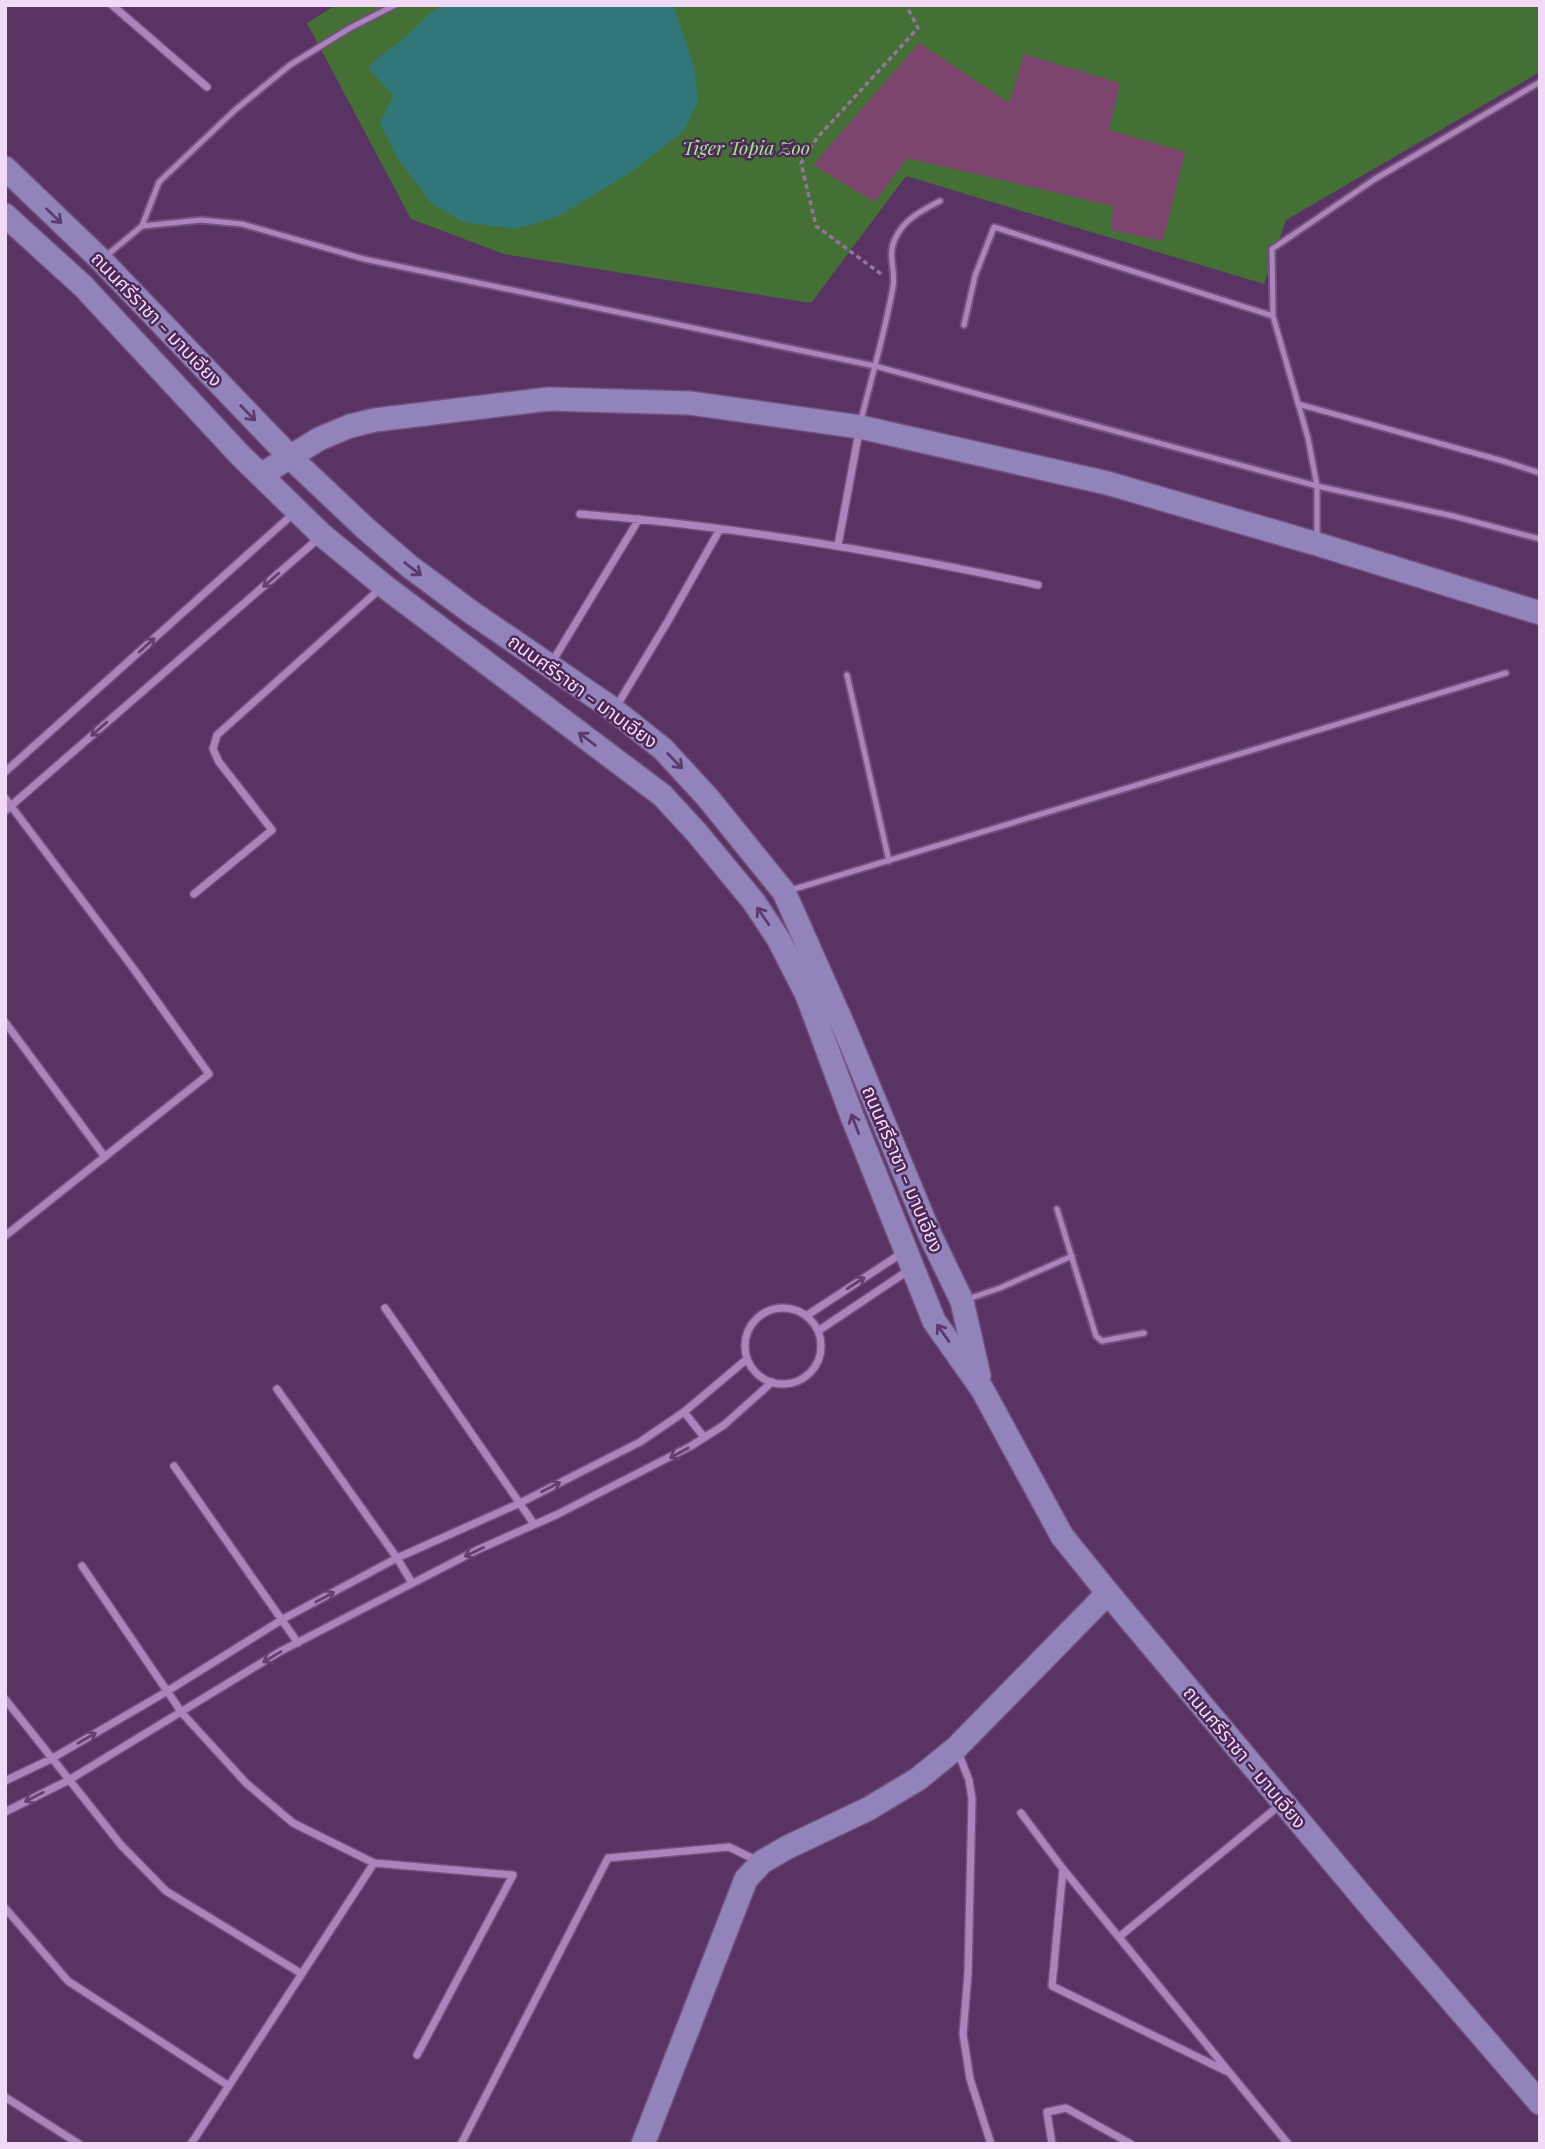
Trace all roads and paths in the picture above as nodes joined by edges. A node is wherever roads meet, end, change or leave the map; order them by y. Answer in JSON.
{"nodes":[{"id":1,"x":112,"y":5,"type":"edge"},
{"id":2,"x":395,"y":5,"type":"edge"},
{"id":3,"x":906,"y":5,"type":"edge"},
{"id":4,"x":1540,"y":82,"type":"edge"},
{"id":5,"x":207,"y":87,"type":"dead end"},
{"id":6,"x":5,"y":168,"type":"edge"},
{"id":7,"x":940,"y":201,"type":"dead end"},
{"id":8,"x":5,"y":215,"type":"edge"},
{"id":9,"x":142,"y":226,"type":"junction"},
{"id":10,"x":92,"y":273,"type":"junction"},
{"id":11,"x":894,"y":283,"type":"junction"},
{"id":12,"x":1273,"y":316,"type":"junction"},
{"id":13,"x":964,"y":325,"type":"dead end"},
{"id":14,"x":875,"y":366,"type":"junction"},
{"id":15,"x":1298,"y":404,"type":"junction"},
{"id":16,"x":860,"y":427,"type":"junction"},
{"id":17,"x":291,"y":458,"type":"junction"},
{"id":18,"x":1540,"y":473,"type":"edge"},
{"id":19,"x":261,"y":475,"type":"junction"},
{"id":20,"x":1317,"y":486,"type":"junction"},
{"id":21,"x":296,"y":511,"type":"junction"},
{"id":22,"x":580,"y":514,"type":"dead end"},
{"id":23,"x":639,"y":519,"type":"junction"},
{"id":24,"x":720,"y":529,"type":"junction"},
{"id":25,"x":322,"y":536,"type":"junction"},
{"id":26,"x":1540,"y":539,"type":"edge"},
{"id":27,"x":1317,"y":544,"type":"junction"},
{"id":28,"x":838,"y":545,"type":"junction"},
{"id":29,"x":1038,"y":585,"type":"dead end"},
{"id":30,"x":384,"y":586,"type":"junction"},
{"id":31,"x":1540,"y":613,"type":"edge"},
{"id":32,"x":549,"y":666,"type":"junction"},
{"id":33,"x":1506,"y":673,"type":"dead end"},
{"id":34,"x":847,"y":675,"type":"dead end"},
{"id":35,"x":614,"y":710,"type":"junction"},
{"id":36,"x":5,"y":772,"type":"edge"},
{"id":37,"x":5,"y":799,"type":"edge"},
{"id":38,"x":8,"y":808,"type":"edge"},
{"id":39,"x":889,"y":861,"type":"junction"},
{"id":40,"x":785,"y":892,"type":"junction"},
{"id":41,"x":194,"y":894,"type":"dead end"},
{"id":42,"x":5,"y":1022,"type":"edge"},
{"id":43,"x":105,"y":1157,"type":"junction"},
{"id":44,"x":1057,"y":1209,"type":"dead end"},
{"id":45,"x":5,"y":1236,"type":"edge"},
{"id":46,"x":935,"y":1245,"type":"junction"},
{"id":47,"x":1072,"y":1256,"type":"junction"},
{"id":48,"x":909,"y":1259,"type":"junction"},
{"id":49,"x":962,"y":1301,"type":"junction"},
{"id":50,"x":385,"y":1308,"type":"dead end"},
{"id":51,"x":806,"y":1316,"type":"junction"},
{"id":52,"x":818,"y":1331,"type":"junction"},
{"id":53,"x":1144,"y":1333,"type":"dead end"},
{"id":54,"x":747,"y":1359,"type":"junction"},
{"id":55,"x":772,"y":1382,"type":"junction"},
{"id":56,"x":277,"y":1389,"type":"dead end"},
{"id":57,"x":982,"y":1389,"type":"junction"},
{"id":58,"x":684,"y":1412,"type":"junction"},
{"id":59,"x":705,"y":1437,"type":"junction"},
{"id":60,"x":174,"y":1466,"type":"dead end"},
{"id":61,"x":520,"y":1503,"type":"junction"},
{"id":62,"x":534,"y":1524,"type":"junction"},
{"id":63,"x":397,"y":1558,"type":"junction"},
{"id":64,"x":82,"y":1566,"type":"dead end"},
{"id":65,"x":412,"y":1583,"type":"junction"},
{"id":66,"x":1108,"y":1593,"type":"junction"},
{"id":67,"x":283,"y":1619,"type":"junction"},
{"id":68,"x":298,"y":1643,"type":"junction"},
{"id":69,"x":166,"y":1692,"type":"junction"},
{"id":70,"x":5,"y":1699,"type":"edge"},
{"id":71,"x":182,"y":1713,"type":"junction"},
{"id":72,"x":956,"y":1748,"type":"junction"},
{"id":73,"x":51,"y":1759,"type":"junction"},
{"id":74,"x":69,"y":1780,"type":"junction"},
{"id":75,"x":5,"y":1781,"type":"edge"},
{"id":76,"x":1284,"y":1802,"type":"junction"},
{"id":77,"x":5,"y":1812,"type":"edge"},
{"id":78,"x":1021,"y":1813,"type":"dead end"},
{"id":79,"x":762,"y":1862,"type":"junction"},
{"id":80,"x":374,"y":1863,"type":"junction"},
{"id":81,"x":1063,"y":1869,"type":"junction"},
{"id":82,"x":5,"y":1908,"type":"edge"},
{"id":83,"x":1119,"y":1937,"type":"junction"},
{"id":84,"x":302,"y":1974,"type":"junction"},
{"id":85,"x":417,"y":2055,"type":"dead end"},
{"id":86,"x":1230,"y":2073,"type":"junction"},
{"id":87,"x":229,"y":2086,"type":"junction"},
{"id":88,"x":5,"y":2097,"type":"edge"},
{"id":89,"x":1540,"y":2103,"type":"edge"},
{"id":90,"x":79,"y":2144,"type":"edge"},
{"id":91,"x":191,"y":2144,"type":"edge"},
{"id":92,"x":461,"y":2144,"type":"edge"},
{"id":93,"x":643,"y":2144,"type":"edge"},
{"id":94,"x":990,"y":2144,"type":"edge"},
{"id":95,"x":1052,"y":2144,"type":"edge"},
{"id":96,"x":1131,"y":2144,"type":"edge"},
{"id":97,"x":1288,"y":2144,"type":"edge"}],
"edges":[{"from":1,"to":5,"type":"street"},
{"from":2,"to":9,"type":"lane"},
{"from":3,"to":11,"type":"path"},
{"from":4,"to":12,"type":"lane"},
{"from":6,"to":10,"type":"main road","name":"ถนนศรีราชา - มาบเอียง","one_way":true},
{"from":7,"to":11,"type":"lane"},
{"from":8,"to":10,"type":"main road","name":"ถนนศรีราชา - มาบเอียง"},
{"from":9,"to":10,"type":"lane"},
{"from":9,"to":14,"type":"lane"},
{"from":10,"to":17,"type":"main road","name":"ถนนศรีราชา - มาบเอียง","one_way":true},
{"from":10,"to":19,"type":"main road","name":"ถนนศรีราชา - มาบเอียง"},
{"from":11,"to":14,"type":"lane"},
{"from":12,"to":13,"type":"lane"},
{"from":12,"to":15,"type":"lane"},
{"from":14,"to":16,"type":"lane"},
{"from":14,"to":20,"type":"lane"},
{"from":15,"to":18,"type":"lane"},
{"from":15,"to":20,"type":"lane"},
{"from":16,"to":17,"type":"main road"},
{"from":16,"to":27,"type":"main road"},
{"from":16,"to":28,"type":"street"},
{"from":17,"to":19,"type":"main road"},
{"from":17,"to":32,"type":"main road","name":"ถนนศรีราชา - มาบเอียง","one_way":true},
{"from":19,"to":21,"type":"main road","name":"ถนนศรีราชา - มาบเอียง"},
{"from":20,"to":26,"type":"lane"},
{"from":20,"to":27,"type":"lane"},
{"from":21,"to":25,"type":"main road","name":"ถนนศรีราชา - มาบเอียง"},
{"from":36,"to":21,"type":"street","one_way":true},
{"from":22,"to":23,"type":"street"},
{"from":23,"to":24,"type":"street"},
{"from":23,"to":32,"type":"street"},
{"from":24,"to":28,"type":"street"},
{"from":24,"to":35,"type":"street"},
{"from":25,"to":30,"type":"main road","name":"ถนนศรีราชา - มาบเอียง"},
{"from":25,"to":38,"type":"street","one_way":true},
{"from":27,"to":31,"type":"main road"},
{"from":28,"to":29,"type":"street"},
{"from":30,"to":41,"type":"street"},
{"from":48,"to":30,"type":"main road","name":"ถนนศรีราชา - มาบเอียง","one_way":true},
{"from":32,"to":35,"type":"main road","name":"ถนนศรีราชา - มาบเอียง"},
{"from":33,"to":39,"type":"lane"},
{"from":34,"to":39,"type":"lane"},
{"from":35,"to":40,"type":"main road","name":"ถนนศรีราชา - มาบเอียง","one_way":true},
{"from":37,"to":38,"type":"street"},
{"from":38,"to":43,"type":"street"},
{"from":39,"to":40,"type":"lane"},
{"from":40,"to":46,"type":"main road","name":"ถนนศรีราชา - มาบเอียง"},
{"from":42,"to":43,"type":"street"},
{"from":43,"to":45,"type":"street"},
{"from":44,"to":47,"type":"lane"},
{"from":46,"to":48,"type":"main road"},
{"from":46,"to":49,"type":"main road","name":"ถนนศรีราชา - มาบเอียง"},
{"from":47,"to":49,"type":"lane"},
{"from":47,"to":53,"type":"lane"},
{"from":51,"to":48,"type":"street","one_way":true},
{"from":48,"to":52,"type":"street"},
{"from":57,"to":48,"type":"main road","name":"ถนนศรีราชา - มาบเอียง","one_way":true},
{"from":49,"to":57,"type":"main road","name":"ถนนศรีราชา - มาบเอียง"},
{"from":50,"to":61,"type":"street"},
{"from":51,"to":52,"type":"street"},
{"from":51,"to":54,"type":"street"},
{"from":52,"to":55,"type":"street"},
{"from":54,"to":55,"type":"street"},
{"from":54,"to":58,"type":"street"},
{"from":55,"to":59,"type":"street"},
{"from":56,"to":63,"type":"street"},
{"from":57,"to":66,"type":"main road","name":"ถนนศรีราชา - มาบเอียง"},
{"from":58,"to":59,"type":"street"},
{"from":61,"to":58,"type":"street","one_way":true},
{"from":59,"to":62,"type":"street","one_way":true},
{"from":60,"to":67,"type":"street"},
{"from":61,"to":62,"type":"street"},
{"from":61,"to":63,"type":"street"},
{"from":62,"to":65,"type":"street","one_way":true},
{"from":63,"to":65,"type":"street"},
{"from":67,"to":63,"type":"street","one_way":true},
{"from":64,"to":69,"type":"street"},
{"from":65,"to":68,"type":"street"},
{"from":66,"to":72,"type":"main road"},
{"from":66,"to":76,"type":"main road","name":"ถนนศรีราชา - มาบเอียง"},
{"from":67,"to":68,"type":"street"},
{"from":67,"to":69,"type":"street"},
{"from":68,"to":71,"type":"street","one_way":true},
{"from":69,"to":71,"type":"street"},
{"from":73,"to":69,"type":"street","one_way":true},
{"from":70,"to":73,"type":"street"},
{"from":71,"to":74,"type":"street"},
{"from":71,"to":80,"type":"street"},
{"from":72,"to":79,"type":"main road"},
{"from":72,"to":94,"type":"street"},
{"from":73,"to":74,"type":"street"},
{"from":73,"to":75,"type":"street"},
{"from":74,"to":77,"type":"street","one_way":true},
{"from":74,"to":84,"type":"street"},
{"from":76,"to":83,"type":"street"},
{"from":76,"to":89,"type":"main road","name":"ถนนศรีราชา - มาบเอียง"},
{"from":78,"to":81,"type":"street"},
{"from":79,"to":92,"type":"street"},
{"from":79,"to":93,"type":"main road"},
{"from":80,"to":84,"type":"street"},
{"from":80,"to":85,"type":"street"},
{"from":81,"to":83,"type":"street"},
{"from":81,"to":86,"type":"street"},
{"from":82,"to":87,"type":"street"},
{"from":83,"to":86,"type":"street"},
{"from":84,"to":87,"type":"street"},
{"from":86,"to":97,"type":"street"},
{"from":87,"to":91,"type":"street"},
{"from":88,"to":90,"type":"street"},
{"from":95,"to":96,"type":"street"}]}
